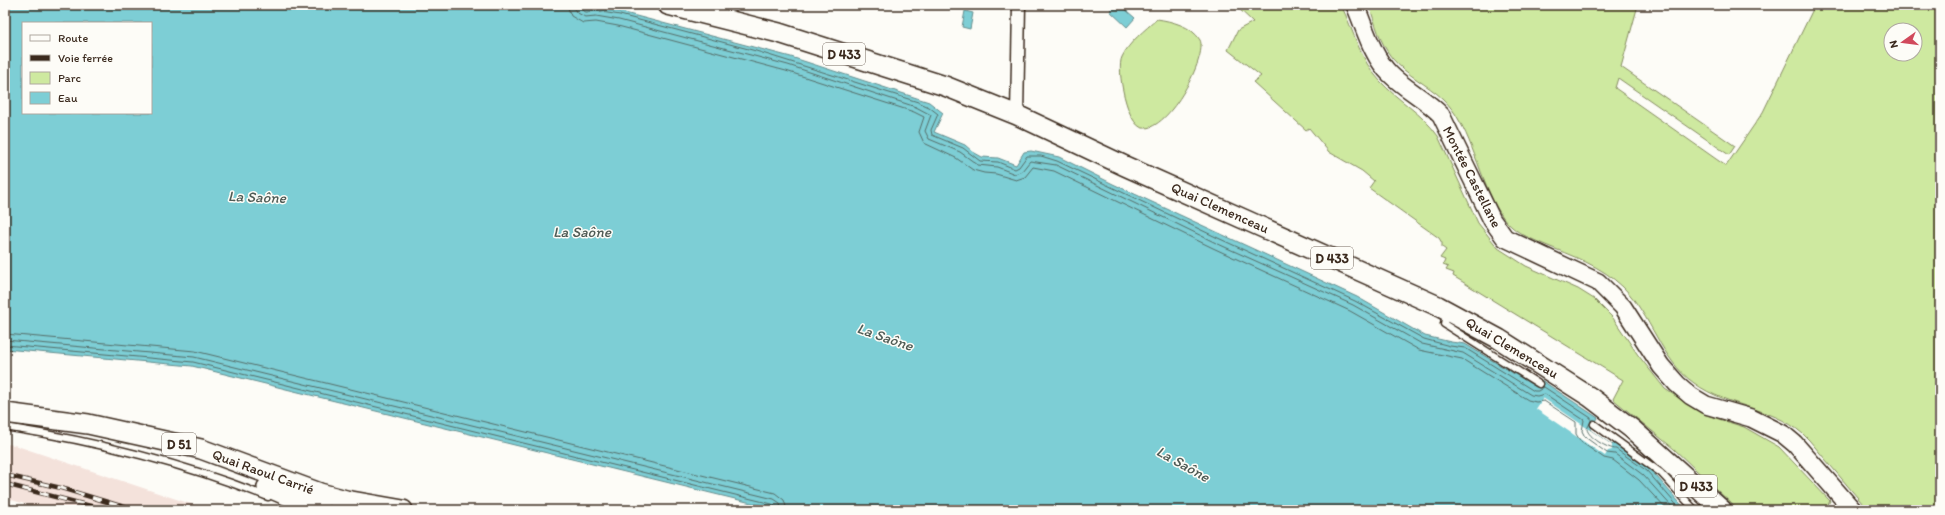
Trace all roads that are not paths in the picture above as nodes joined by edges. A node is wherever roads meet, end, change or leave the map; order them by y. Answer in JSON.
{"nodes":[{"id":1,"x":668,"y":5,"type":"edge"},
{"id":2,"x":1019,"y":5,"type":"edge"},
{"id":3,"x":1355,"y":5,"type":"edge"},
{"id":4,"x":1017,"y":115,"type":"junction"},
{"id":5,"x":1447,"y":310,"type":"junction"},
{"id":6,"x":1538,"y":384,"type":"dead end"},
{"id":7,"x":5,"y":413,"type":"edge"},
{"id":8,"x":5,"y":422,"type":"edge"},
{"id":9,"x":1594,"y":424,"type":"dead end"},
{"id":10,"x":5,"y":427,"type":"edge"},
{"id":11,"x":1665,"y":468,"type":"junction"},
{"id":12,"x":275,"y":500,"type":"dead end"},
{"id":13,"x":346,"y":500,"type":"junction"},
{"id":14,"x":321,"y":510,"type":"edge"},
{"id":15,"x":383,"y":510,"type":"edge"},
{"id":16,"x":403,"y":510,"type":"edge"},
{"id":17,"x":1694,"y":510,"type":"edge"},
{"id":18,"x":1722,"y":510,"type":"edge"},
{"id":19,"x":1853,"y":510,"type":"edge"}],
"edges":[{"from":1,"to":4,"type":"main road","name":"Quai Clemenceau","number":"D 433"},
{"from":2,"to":4,"type":"street"},
{"from":3,"to":19,"type":"main road","name":"Montée Castellane"},
{"from":4,"to":5,"type":"main road","name":"Quai Clemenceau","number":"D 433"},
{"from":5,"to":6,"type":"lane"},
{"from":5,"to":11,"type":"main road","name":"Quai Clemenceau","number":"D 433"},
{"from":7,"to":13,"type":"main road","name":"Quai Raoul Carrié","number":"D 51"},
{"from":8,"to":14,"type":"main road","name":"Quai Raoul Carrié","number":"D 51"},
{"from":9,"to":11,"type":"lane"},
{"from":10,"to":12,"type":"lane","name":"Quai Raoul Carrié"},
{"from":11,"to":17,"type":"lane"},
{"from":11,"to":18,"type":"main road","name":"Quai Clemenceau","number":"D 433"},
{"from":13,"to":15,"type":"main road"},
{"from":13,"to":16,"type":"main road","name":"Quai Raoul Carrié","number":"D 51"}]}
